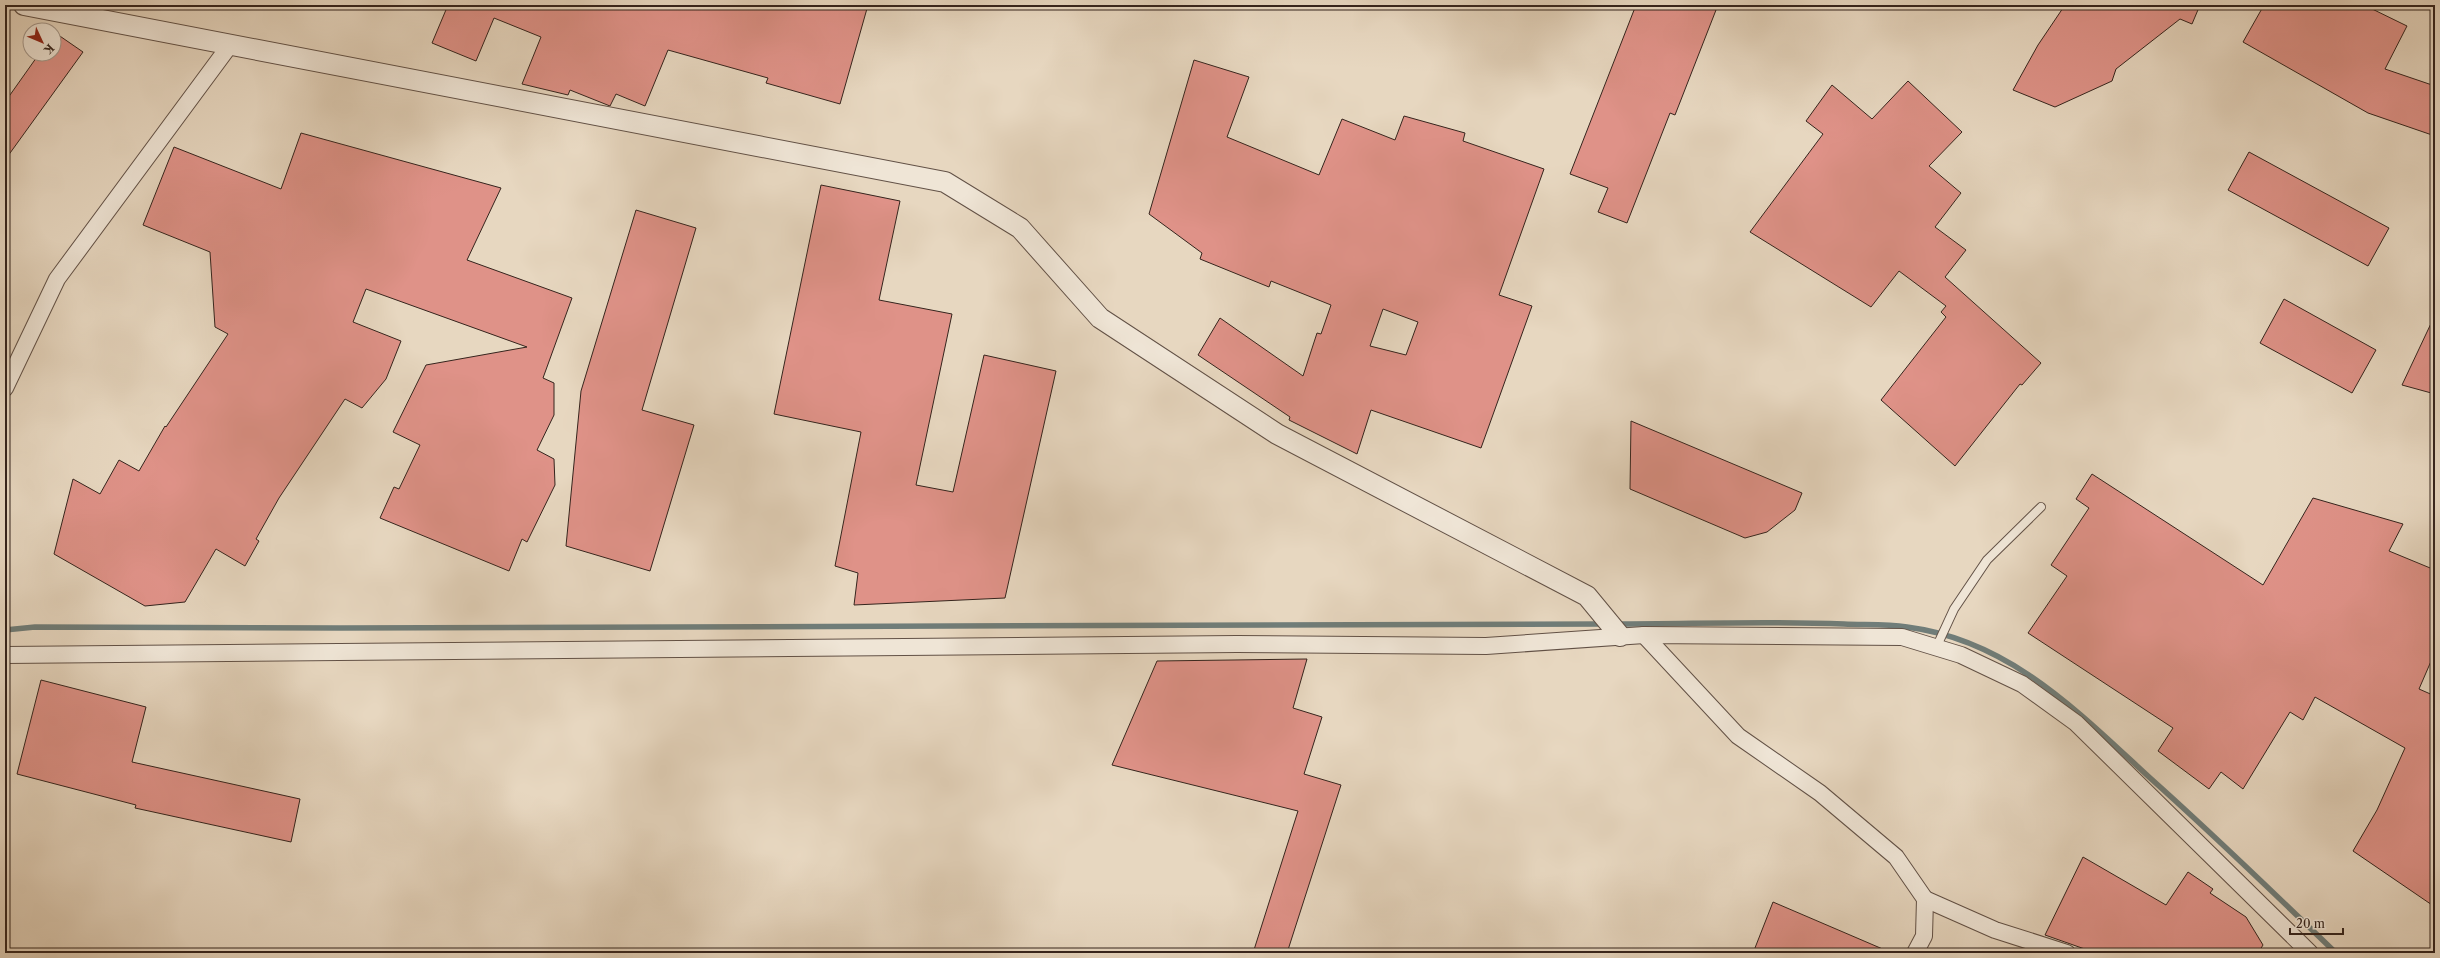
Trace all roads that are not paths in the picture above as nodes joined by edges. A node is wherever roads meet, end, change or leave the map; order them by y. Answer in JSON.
{"nodes":[{"id":1,"x":24,"y":5,"type":"edge"},
{"id":2,"x":51,"y":8,"type":"edge"},
{"id":3,"x":230,"y":45,"type":"junction"},
{"id":4,"x":5,"y":388,"type":"edge"},
{"id":5,"x":2041,"y":507,"type":"dead end"},
{"id":6,"x":1644,"y":634,"type":"junction"},
{"id":7,"x":1620,"y":636,"type":"junction"},
{"id":8,"x":1937,"y":645,"type":"junction"},
{"id":9,"x":5,"y":655,"type":"edge"},
{"id":10,"x":1925,"y":899,"type":"junction"},
{"id":11,"x":1915,"y":953,"type":"edge"},
{"id":12,"x":2066,"y":953,"type":"edge"},
{"id":13,"x":2310,"y":953,"type":"edge"}],
"edges":[{"from":1,"to":2,"type":"street"},
{"from":2,"to":3,"type":"street"},
{"from":3,"to":4,"type":"street"},
{"from":3,"to":7,"type":"street"},
{"from":5,"to":8,"type":"lane"},
{"from":6,"to":7,"type":"street"},
{"from":6,"to":8,"type":"street"},
{"from":6,"to":10,"type":"street"},
{"from":7,"to":9,"type":"street"},
{"from":8,"to":13,"type":"street"},
{"from":10,"to":11,"type":"street"},
{"from":10,"to":12,"type":"street"}]}
